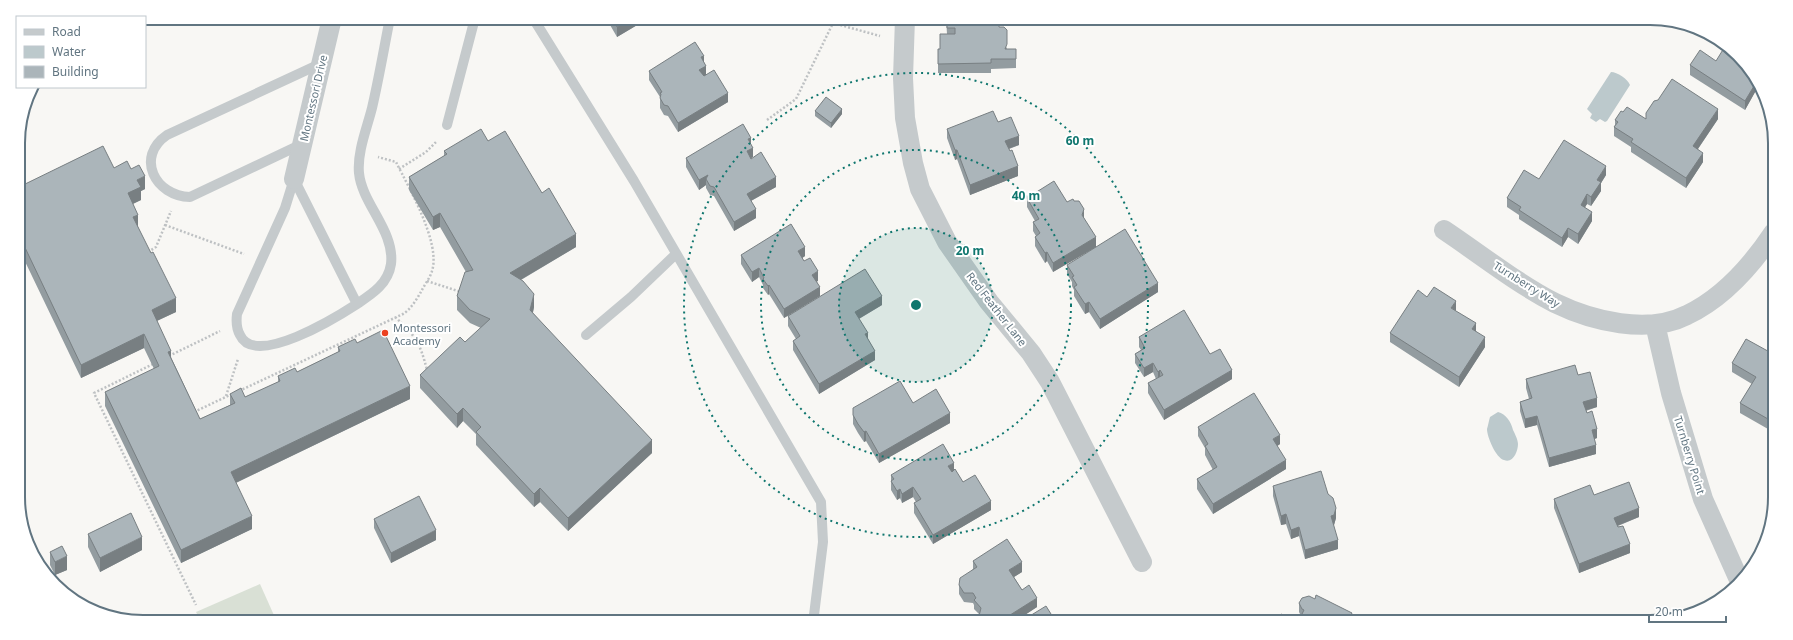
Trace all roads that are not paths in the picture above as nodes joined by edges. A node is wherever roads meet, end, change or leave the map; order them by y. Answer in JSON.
{"nodes":[{"id":1,"x":330,"y":25,"type":"edge"},
{"id":2,"x":389,"y":25,"type":"edge"},
{"id":3,"x":473,"y":25,"type":"edge"},
{"id":4,"x":537,"y":25,"type":"edge"},
{"id":5,"x":905,"y":25,"type":"edge"},
{"id":6,"x":322,"y":63,"type":"junction"},
{"id":7,"x":447,"y":125,"type":"road end"},
{"id":8,"x":303,"y":144,"type":"junction"},
{"id":9,"x":294,"y":179,"type":"junction"},
{"id":10,"x":1444,"y":230,"type":"dead end"},
{"id":11,"x":1768,"y":240,"type":"edge"},
{"id":12,"x":676,"y":254,"type":"junction"},
{"id":13,"x":357,"y":304,"type":"junction"},
{"id":14,"x":1655,"y":324,"type":"junction"},
{"id":15,"x":586,"y":335,"type":"dead end"},
{"id":16,"x":1142,"y":562,"type":"dead end"},
{"id":17,"x":1737,"y":576,"type":"edge"},
{"id":18,"x":814,"y":615,"type":"edge"}],
"edges":[{"from":1,"to":6,"type":"street","name":"Montessori Drive"},
{"from":2,"to":13,"type":"lane"},
{"from":3,"to":7,"type":"lane"},
{"from":4,"to":12,"type":"lane"},
{"from":5,"to":16,"type":"street","name":"Red Feather Lane"},
{"from":6,"to":8,"type":"street","name":"Montessori Drive"},
{"from":6,"to":8,"type":"lane"},
{"from":8,"to":9,"type":"street","name":"Montessori Drive"},
{"from":9,"to":13,"type":"lane"},
{"from":9,"to":13,"type":"lane"},
{"from":10,"to":14,"type":"street","name":"Turnberry Way"},
{"from":11,"to":14,"type":"street","name":"Turnberry Way"},
{"from":12,"to":15,"type":"lane"},
{"from":12,"to":18,"type":"lane"},
{"from":14,"to":17,"type":"street","name":"Turnberry Point"}]}
